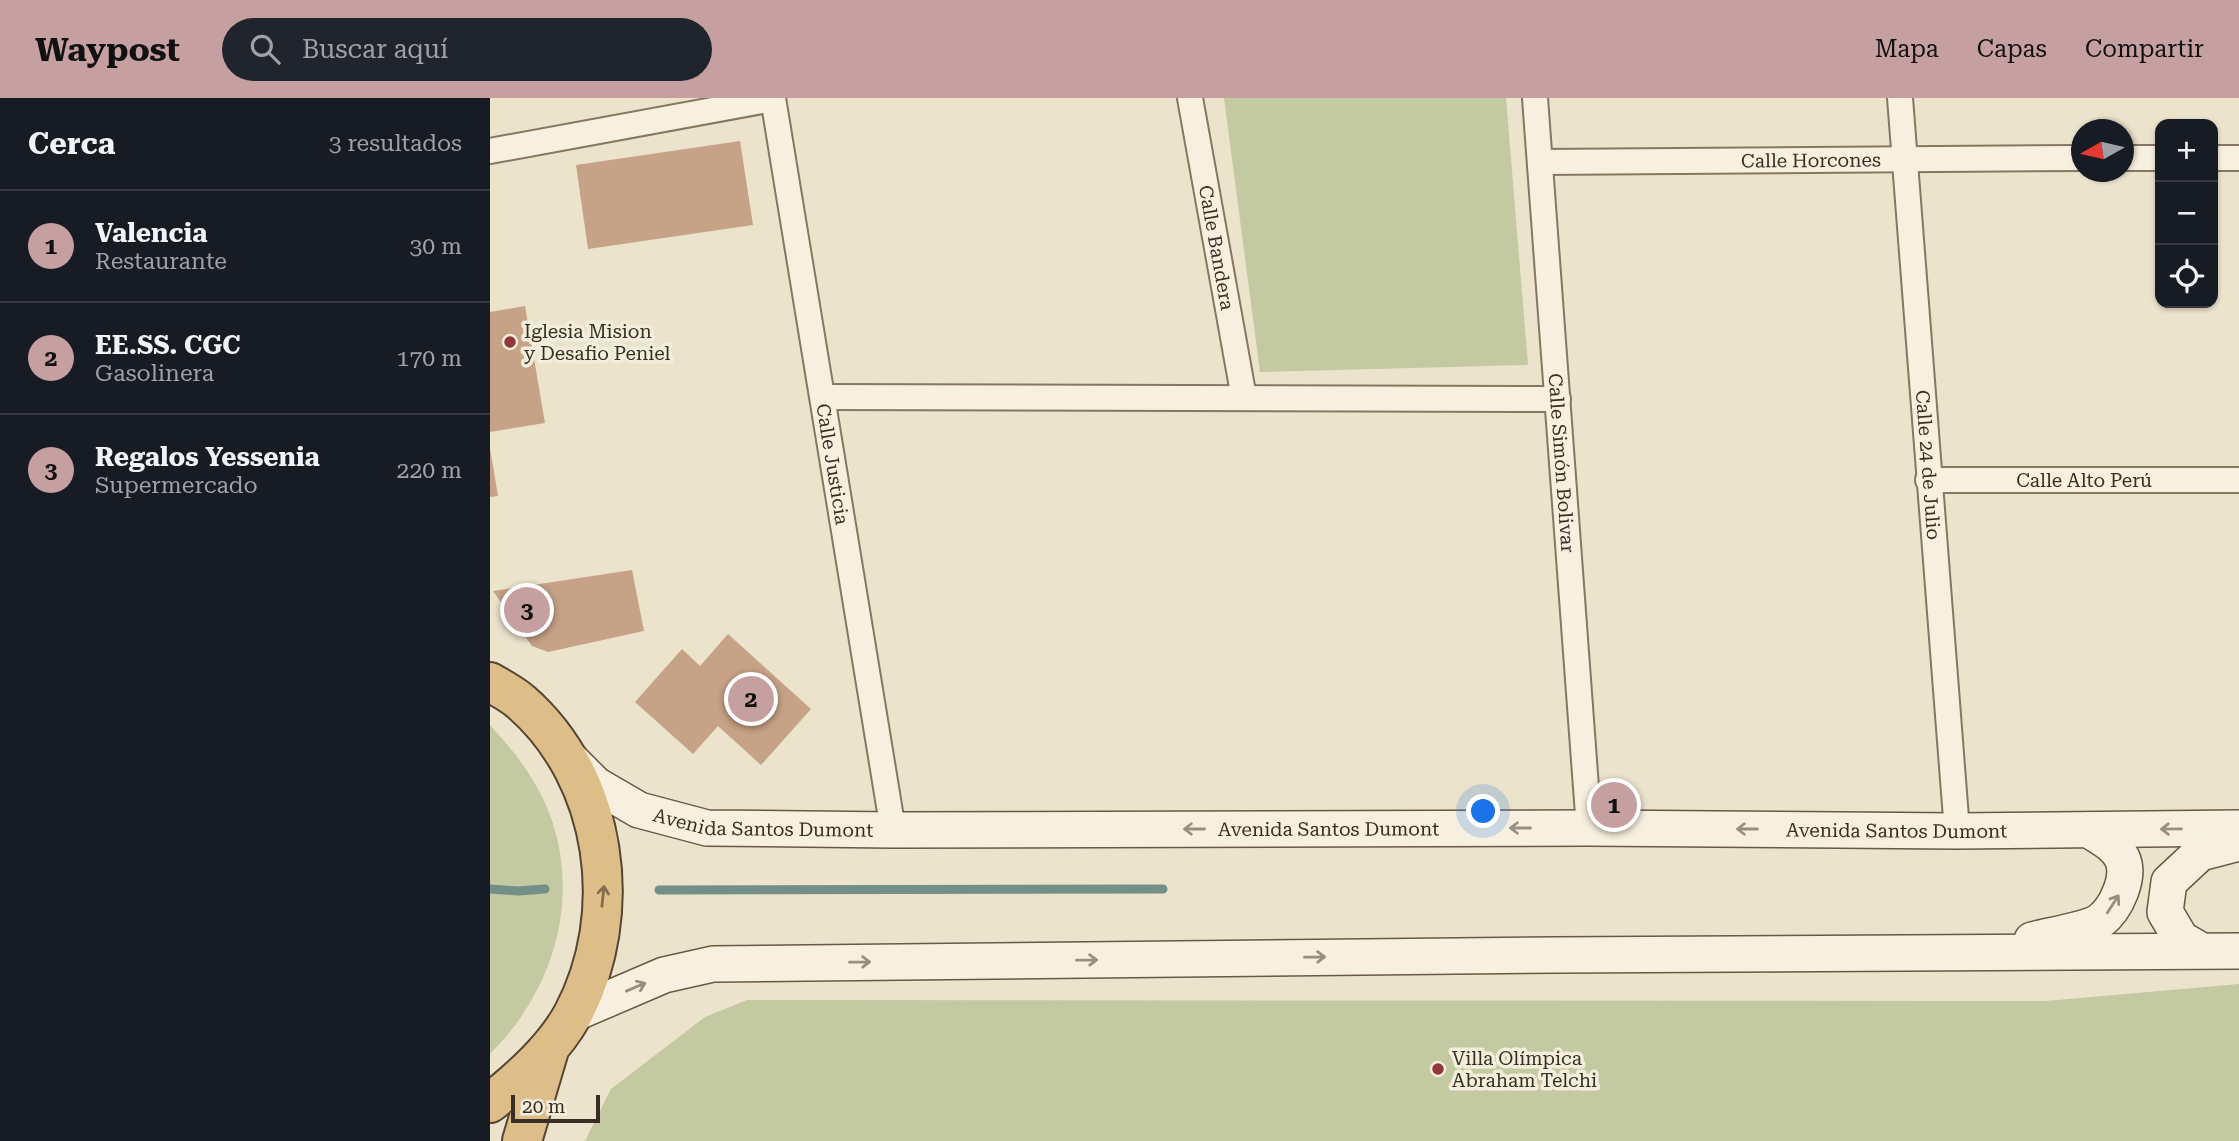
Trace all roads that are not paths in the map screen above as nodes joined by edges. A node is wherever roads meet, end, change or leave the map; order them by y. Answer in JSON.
{"nodes":[{"id":1,"x":1190,"y":98,"type":"edge"},
{"id":2,"x":1535,"y":98,"type":"edge"},
{"id":3,"x":1900,"y":98,"type":"edge"},
{"id":4,"x":773,"y":99,"type":"edge"},
{"id":5,"x":490,"y":151,"type":"edge"},
{"id":6,"x":1904,"y":158,"type":"junction"},
{"id":7,"x":2071,"y":158,"type":"edge"},
{"id":8,"x":2134,"y":158,"type":"edge"},
{"id":9,"x":2155,"y":158,"type":"edge"},
{"id":10,"x":2218,"y":158,"type":"edge"},
{"id":11,"x":2239,"y":158,"type":"edge"},
{"id":12,"x":1540,"y":162,"type":"junction"},
{"id":13,"x":823,"y":397,"type":"junction"},
{"id":14,"x":1244,"y":398,"type":"junction"},
{"id":15,"x":1558,"y":399,"type":"junction"},
{"id":16,"x":1928,"y":480,"type":"junction"},
{"id":17,"x":2239,"y":480,"type":"edge"},
{"id":18,"x":490,"y":666,"type":"edge"},
{"id":19,"x":505,"y":691,"type":"edge"},
{"id":20,"x":566,"y":755,"type":"junction"},
{"id":21,"x":1589,"y":828,"type":"junction"},
{"id":22,"x":2239,"y":828,"type":"edge"},
{"id":23,"x":893,"y":830,"type":"junction"},
{"id":24,"x":2089,"y":830,"type":"junction"},
{"id":25,"x":1957,"y":831,"type":"junction"},
{"id":26,"x":2239,"y":843,"type":"edge"},
{"id":27,"x":2200,"y":950,"type":"junction"},
{"id":28,"x":2239,"y":951,"type":"edge"},
{"id":29,"x":1985,"y":953,"type":"junction"},
{"id":30,"x":573,"y":1014,"type":"junction"},
{"id":31,"x":549,"y":1050,"type":"junction"},
{"id":32,"x":490,"y":1102,"type":"edge"},
{"id":33,"x":522,"y":1141,"type":"edge"}],
"edges":[{"from":1,"to":14,"type":"street","name":"Calle Bandera"},
{"from":2,"to":12,"type":"street","name":"Calle Simón Bolivar"},
{"from":3,"to":6,"type":"street","name":"Calle 24 de Julio"},
{"from":4,"to":5,"type":"street"},
{"from":4,"to":13,"type":"street","name":"Calle Justicia"},
{"from":6,"to":7,"type":"street","name":"Calle Horcones"},
{"from":6,"to":12,"type":"street","name":"Calle Horcones"},
{"from":6,"to":16,"type":"street","name":"Calle 24 de Julio"},
{"from":8,"to":9,"type":"street"},
{"from":10,"to":11,"type":"street"},
{"from":12,"to":15,"type":"street","name":"Calle Simón Bolivar"},
{"from":13,"to":14,"type":"street"},
{"from":13,"to":23,"type":"street","name":"Calle Justicia"},
{"from":14,"to":15,"type":"street"},
{"from":15,"to":21,"type":"street","name":"Calle Simón Bolivar"},
{"from":16,"to":17,"type":"street","name":"Calle Alto Perú"},
{"from":16,"to":25,"type":"street","name":"Calle 24 de Julio"},
{"from":18,"to":19,"type":"highway"},
{"from":19,"to":20,"type":"highway"},
{"from":20,"to":23,"type":"main road","name":"Avenida Santos Dumont"},
{"from":30,"to":20,"type":"highway","one_way":true},
{"from":21,"to":23,"type":"main road","name":"Avenida Santos Dumont","one_way":true},
{"from":25,"to":21,"type":"main road","name":"Avenida Santos Dumont","one_way":true},
{"from":22,"to":24,"type":"main road","name":"Avenida Santos Dumont","one_way":true},
{"from":24,"to":25,"type":"main road","name":"Avenida Santos Dumont"},
{"from":29,"to":24,"type":"main road","one_way":true},
{"from":26,"to":27,"type":"main road"},
{"from":27,"to":28,"type":"main road"},
{"from":27,"to":29,"type":"main road"},
{"from":30,"to":29,"type":"main road","one_way":true},
{"from":30,"to":31,"type":"highway"},
{"from":31,"to":32,"type":"highway"},
{"from":31,"to":33,"type":"highway"}]}
